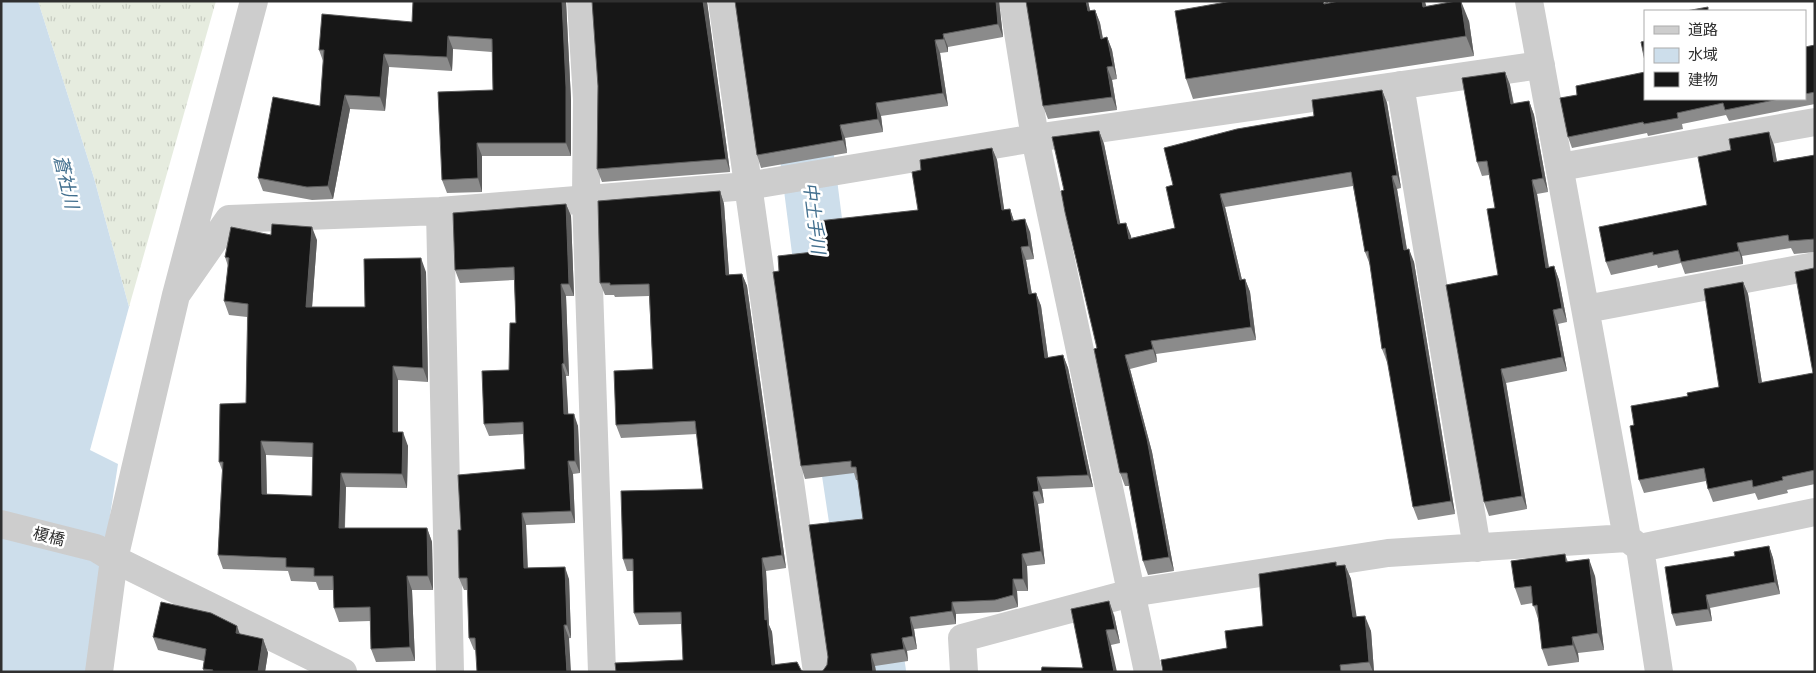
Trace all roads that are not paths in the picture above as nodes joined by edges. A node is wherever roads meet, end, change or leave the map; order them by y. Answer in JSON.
{"nodes":[{"id":1,"x":254,"y":1,"type":"edge"},
{"id":2,"x":581,"y":1,"type":"edge"},
{"id":3,"x":722,"y":1,"type":"edge"},
{"id":4,"x":1013,"y":1,"type":"edge"},
{"id":5,"x":1529,"y":1,"type":"edge"},
{"id":6,"x":1541,"y":65,"type":"junction"},
{"id":7,"x":1400,"y":85,"type":"junction"},
{"id":8,"x":1815,"y":122,"type":"edge"},
{"id":9,"x":1035,"y":138,"type":"junction"},
{"id":10,"x":1560,"y":167,"type":"junction"},
{"id":11,"x":747,"y":186,"type":"junction"},
{"id":12,"x":586,"y":198,"type":"junction"},
{"id":13,"x":440,"y":211,"type":"junction"},
{"id":14,"x":1815,"y":266,"type":"edge"},
{"id":15,"x":176,"y":295,"type":"junction"},
{"id":16,"x":1586,"y":309,"type":"junction"},
{"id":17,"x":1815,"y":512,"type":"edge"},
{"id":18,"x":1,"y":524,"type":"edge"},
{"id":19,"x":1633,"y":543,"type":"junction"},
{"id":20,"x":1477,"y":548,"type":"junction"},
{"id":21,"x":105,"y":554,"type":"junction"},
{"id":22,"x":1131,"y":594,"type":"junction"},
{"id":23,"x":99,"y":672,"type":"edge"},
{"id":24,"x":343,"y":672,"type":"edge"},
{"id":25,"x":450,"y":672,"type":"edge"},
{"id":26,"x":602,"y":672,"type":"edge"},
{"id":27,"x":817,"y":672,"type":"edge"},
{"id":28,"x":964,"y":672,"type":"edge"},
{"id":29,"x":1148,"y":672,"type":"edge"},
{"id":30,"x":1659,"y":672,"type":"edge"}],
"edges":[{"from":1,"to":15,"type":"street"},
{"from":2,"to":12,"type":"street"},
{"from":3,"to":11,"type":"street"},
{"from":4,"to":9,"type":"street"},
{"from":5,"to":6,"type":"street"},
{"from":6,"to":7,"type":"street"},
{"from":6,"to":10,"type":"street"},
{"from":7,"to":9,"type":"street"},
{"from":7,"to":20,"type":"street"},
{"from":8,"to":10,"type":"street"},
{"from":9,"to":11,"type":"street"},
{"from":9,"to":22,"type":"street"},
{"from":10,"to":16,"type":"street"},
{"from":11,"to":12,"type":"street"},
{"from":11,"to":27,"type":"street"},
{"from":12,"to":13,"type":"street"},
{"from":12,"to":26,"type":"street"},
{"from":13,"to":15,"type":"street"},
{"from":13,"to":25,"type":"street"},
{"from":14,"to":16,"type":"street"},
{"from":15,"to":21,"type":"street"},
{"from":16,"to":19,"type":"street"},
{"from":17,"to":19,"type":"street"},
{"from":18,"to":21,"type":"street","name":"榎橋"},
{"from":19,"to":20,"type":"street"},
{"from":19,"to":30,"type":"street"},
{"from":20,"to":22,"type":"street"},
{"from":21,"to":23,"type":"street"},
{"from":21,"to":24,"type":"street","name":"榎橋"},
{"from":22,"to":28,"type":"street"},
{"from":22,"to":29,"type":"street"}]}
